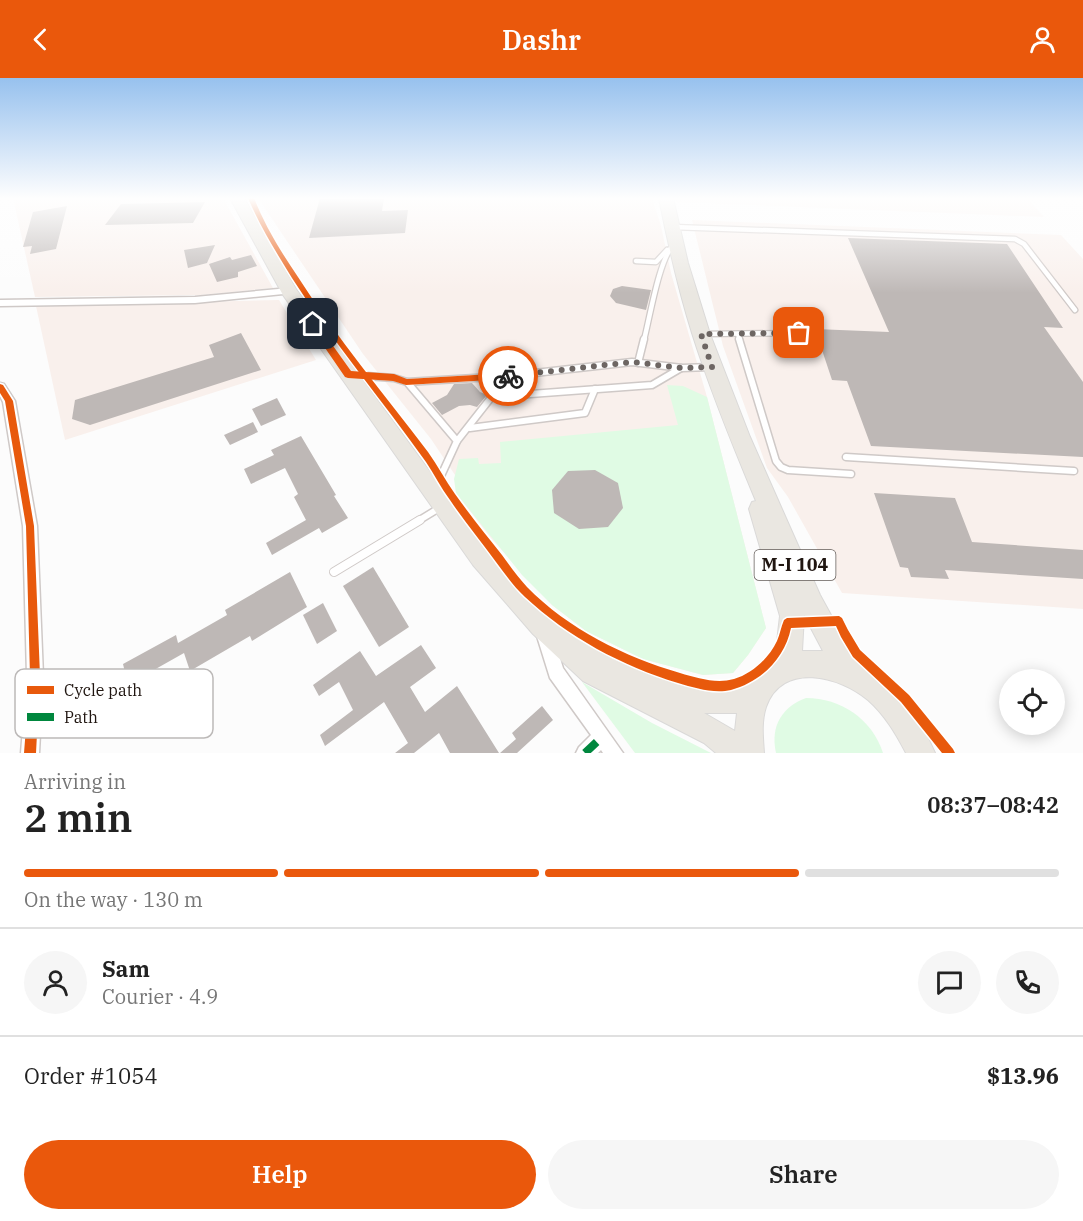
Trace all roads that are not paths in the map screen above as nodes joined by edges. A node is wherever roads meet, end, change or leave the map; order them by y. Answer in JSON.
{"nodes":[{"id":1,"x":255,"y":230,"type":"edge"},
{"id":2,"x":670,"y":230,"type":"edge"},
{"id":3,"x":672,"y":240,"type":"junction"},
{"id":4,"x":636,"y":261,"type":"dead end"},
{"id":5,"x":290,"y":291,"type":"junction"},
{"id":6,"x":0,"y":303,"type":"edge"},
{"id":7,"x":1075,"y":310,"type":"dead end"},
{"id":8,"x":799,"y":333,"type":"dead end"},
{"id":9,"x":701,"y":334,"type":"junction"},
{"id":10,"x":738,"y":334,"type":"junction"},
{"id":11,"x":638,"y":363,"type":"junction"},
{"id":12,"x":712,"y":367,"type":"junction"},
{"id":13,"x":682,"y":368,"type":"junction"},
{"id":14,"x":348,"y":375,"type":"junction"},
{"id":15,"x":508,"y":376,"type":"junction"},
{"id":16,"x":406,"y":382,"type":"junction"},
{"id":17,"x":0,"y":387,"type":"edge"},
{"id":18,"x":595,"y":389,"type":"junction"},
{"id":19,"x":494,"y":393,"type":"junction"},
{"id":20,"x":470,"y":428,"type":"junction"},
{"id":21,"x":740,"y":437,"type":"junction"},
{"id":22,"x":457,"y":441,"type":"junction"},
{"id":23,"x":846,"y":456,"type":"dead end"},
{"id":24,"x":1074,"y":471,"type":"dead end"},
{"id":25,"x":851,"y":474,"type":"dead end"},
{"id":26,"x":442,"y":506,"type":"junction"},
{"id":27,"x":334,"y":572,"type":"dead end"},
{"id":28,"x":542,"y":625,"type":"junction"},
{"id":29,"x":35,"y":669,"type":"edge"},
{"id":30,"x":770,"y":678,"type":"junction"},
{"id":31,"x":867,"y":682,"type":"junction"},
{"id":32,"x":602,"y":737,"type":"junction"},
{"id":33,"x":31,"y":738,"type":"edge"},
{"id":34,"x":30,"y":753,"type":"edge"},
{"id":35,"x":585,"y":753,"type":"edge"},
{"id":36,"x":614,"y":753,"type":"edge"},
{"id":37,"x":738,"y":753,"type":"edge"},
{"id":38,"x":750,"y":753,"type":"edge"},
{"id":39,"x":921,"y":753,"type":"edge"}],
"edges":[{"from":1,"to":5,"type":"main road"},
{"from":2,"to":3,"type":"main road","number":"M-I 104"},
{"from":3,"to":4,"type":"lane"},
{"from":3,"to":7,"type":"lane"},
{"from":3,"to":9,"type":"main road","number":"M-I 104"},
{"from":3,"to":11,"type":"lane"},
{"from":5,"to":6,"type":"street"},
{"from":5,"to":14,"type":"main road"},
{"from":8,"to":10,"type":"lane"},
{"from":9,"to":10,"type":"lane"},
{"from":9,"to":12,"type":"main road","number":"M-I 104"},
{"from":10,"to":25,"type":"lane"},
{"from":11,"to":13,"type":"lane"},
{"from":11,"to":15,"type":"lane"},
{"from":12,"to":13,"type":"lane"},
{"from":12,"to":21,"type":"main road","number":"M-I 104"},
{"from":13,"to":18,"type":"lane"},
{"from":14,"to":16,"type":"lane"},
{"from":14,"to":26,"type":"main road"},
{"from":15,"to":16,"type":"lane"},
{"from":15,"to":19,"type":"lane"},
{"from":16,"to":22,"type":"lane"},
{"from":17,"to":29,"type":"street"},
{"from":18,"to":19,"type":"lane"},
{"from":18,"to":20,"type":"lane"},
{"from":19,"to":20,"type":"lane"},
{"from":20,"to":22,"type":"lane"},
{"from":21,"to":30,"type":"main road","number":"M-I 104"},
{"from":21,"to":31,"type":"main road","number":"M-I 104"},
{"from":22,"to":26,"type":"lane"},
{"from":23,"to":24,"type":"lane"},
{"from":26,"to":27,"type":"lane"},
{"from":26,"to":28,"type":"main road"},
{"from":28,"to":30,"type":"main road"},
{"from":28,"to":32,"type":"street"},
{"from":28,"to":37,"type":"main road"},
{"from":30,"to":31,"type":"main road"},
{"from":30,"to":38,"type":"main road"},
{"from":31,"to":39,"type":"main road"},
{"from":32,"to":35,"type":"street"},
{"from":32,"to":36,"type":"street"},
{"from":33,"to":34,"type":"street"}]}
